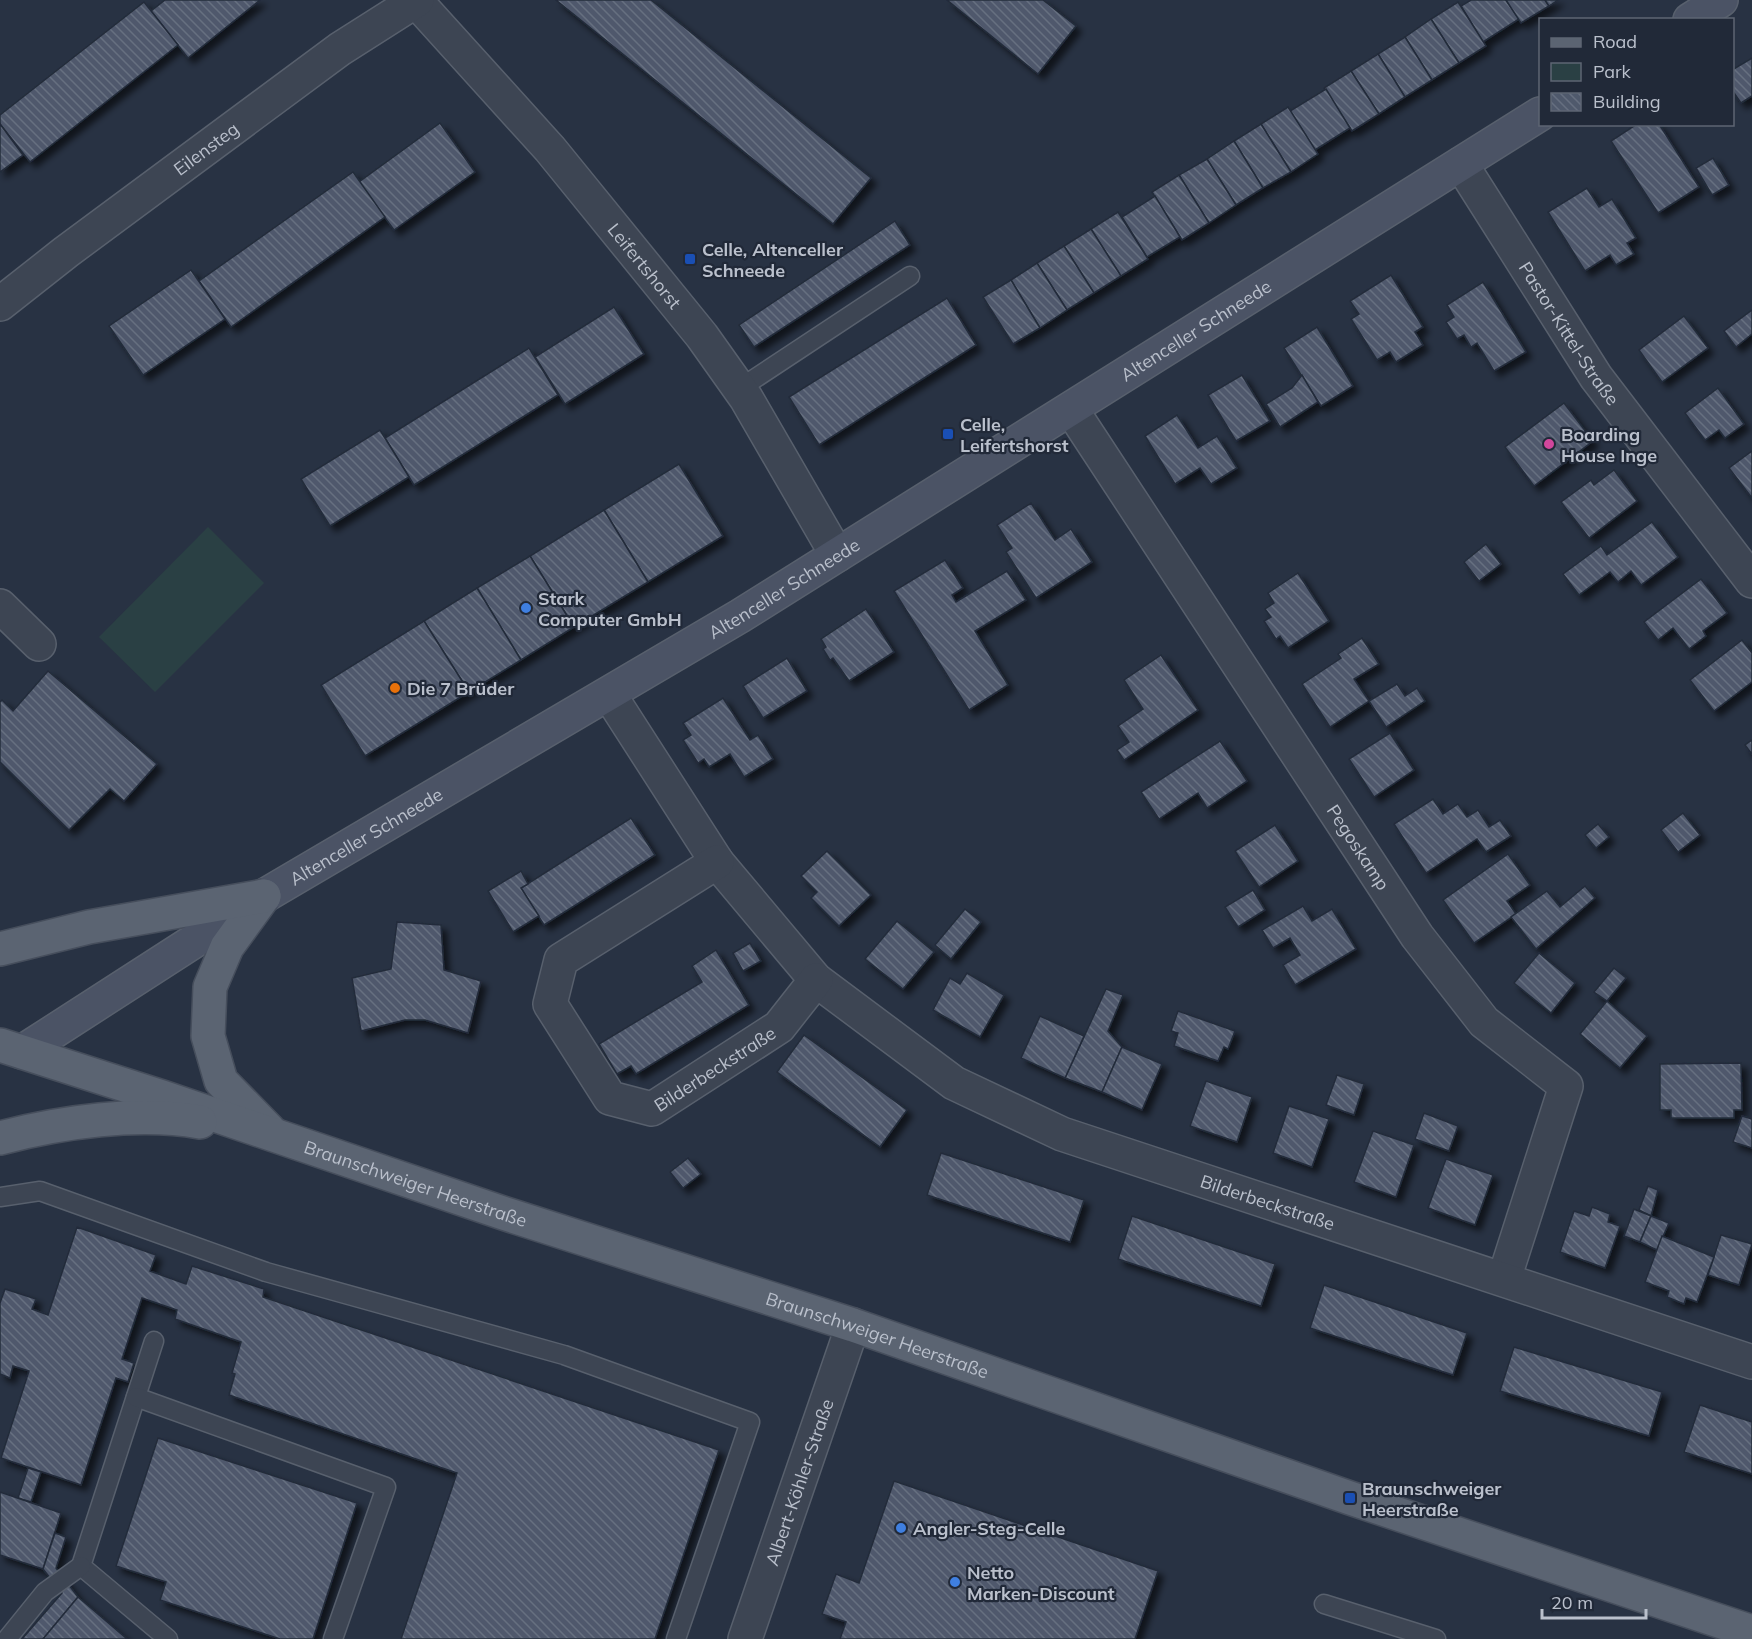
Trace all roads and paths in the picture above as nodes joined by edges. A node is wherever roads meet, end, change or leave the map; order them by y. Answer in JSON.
{"nodes":[{"id":1,"x":1721,"y":0,"type":"edge"},
{"id":2,"x":402,"y":4,"type":"edge"},
{"id":3,"x":1693,"y":18,"type":"edge"},
{"id":4,"x":1539,"y":115,"type":"edge"},
{"id":5,"x":1461,"y":164,"type":"junction"},
{"id":6,"x":910,"y":276,"type":"dead end"},
{"id":7,"x":0,"y":304,"type":"edge"},
{"id":8,"x":740,"y":389,"type":"junction"},
{"id":9,"x":1071,"y":409,"type":"junction"},
{"id":10,"x":837,"y":555,"type":"junction"},
{"id":11,"x":1752,"y":581,"type":"edge"},
{"id":12,"x":0,"y":606,"type":"edge"},
{"id":13,"x":39,"y":644,"type":"dead end"},
{"id":14,"x":609,"y":694,"type":"junction"},
{"id":15,"x":717,"y":862,"type":"junction"},
{"id":16,"x":264,"y":896,"type":"junction"},
{"id":17,"x":0,"y":949,"type":"edge"},
{"id":18,"x":816,"y":980,"type":"junction"},
{"id":19,"x":11,"y":1048,"type":"edge"},
{"id":20,"x":273,"y":1134,"type":"junction"},
{"id":21,"x":0,"y":1138,"type":"edge"},
{"id":22,"x":0,"y":1197,"type":"edge"},
{"id":23,"x":1504,"y":1280,"type":"junction"},
{"id":24,"x":853,"y":1324,"type":"junction"},
{"id":25,"x":154,"y":1341,"type":"dead end"},
{"id":26,"x":1752,"y":1362,"type":"edge"},
{"id":27,"x":136,"y":1397,"type":"junction"},
{"id":28,"x":81,"y":1566,"type":"junction"},
{"id":29,"x":1324,"y":1604,"type":"dead end"},
{"id":30,"x":1752,"y":1632,"type":"edge"},
{"id":31,"x":7,"y":1639,"type":"edge"},
{"id":32,"x":168,"y":1639,"type":"edge"},
{"id":33,"x":333,"y":1639,"type":"edge"},
{"id":34,"x":676,"y":1639,"type":"edge"},
{"id":35,"x":745,"y":1639,"type":"edge"},
{"id":36,"x":1436,"y":1639,"type":"edge"}],
"edges":[{"from":1,"to":3,"type":"main road"},
{"from":2,"to":7,"type":"street","name":"Eilensteg"},
{"from":2,"to":8,"type":"street","name":"Leifertshorst"},
{"from":4,"to":5,"type":"main road","name":"Altenceller Schneede"},
{"from":5,"to":9,"type":"main road","name":"Altenceller Schneede"},
{"from":5,"to":11,"type":"street","name":"Pastor-Kittel-Straße"},
{"from":6,"to":8,"type":"lane"},
{"from":8,"to":10,"type":"street","name":"Leifertshorst"},
{"from":9,"to":10,"type":"main road","name":"Altenceller Schneede"},
{"from":9,"to":23,"type":"street","name":"Pegoskamp"},
{"from":10,"to":14,"type":"main road","name":"Altenceller Schneede"},
{"from":12,"to":13,"type":"street"},
{"from":14,"to":15,"type":"street","name":"Bilderbeckstraße"},
{"from":14,"to":16,"type":"main road","name":"Altenceller Schneede"},
{"from":15,"to":18,"type":"street","name":"Bilderbeckstraße"},
{"from":15,"to":18,"type":"street","name":"Bilderbeckstraße"},
{"from":16,"to":17,"type":"main road"},
{"from":16,"to":19,"type":"main road","name":"Altenceller Schneede"},
{"from":16,"to":20,"type":"main road"},
{"from":18,"to":23,"type":"street","name":"Bilderbeckstraße"},
{"from":19,"to":20,"type":"main road","name":"Braunschweiger Heerstraße"},
{"from":20,"to":21,"type":"main road"},
{"from":20,"to":24,"type":"main road","name":"Braunschweiger Heerstraße"},
{"from":22,"to":34,"type":"lane"},
{"from":23,"to":26,"type":"street","name":"Bilderbeckstraße"},
{"from":24,"to":30,"type":"main road","name":"Braunschweiger Heerstraße"},
{"from":24,"to":35,"type":"street","name":"Albert-Köhler-Straße"},
{"from":25,"to":27,"type":"lane"},
{"from":27,"to":28,"type":"lane"},
{"from":27,"to":33,"type":"lane"},
{"from":28,"to":31,"type":"lane"},
{"from":28,"to":32,"type":"lane"},
{"from":29,"to":36,"type":"lane"}]}
